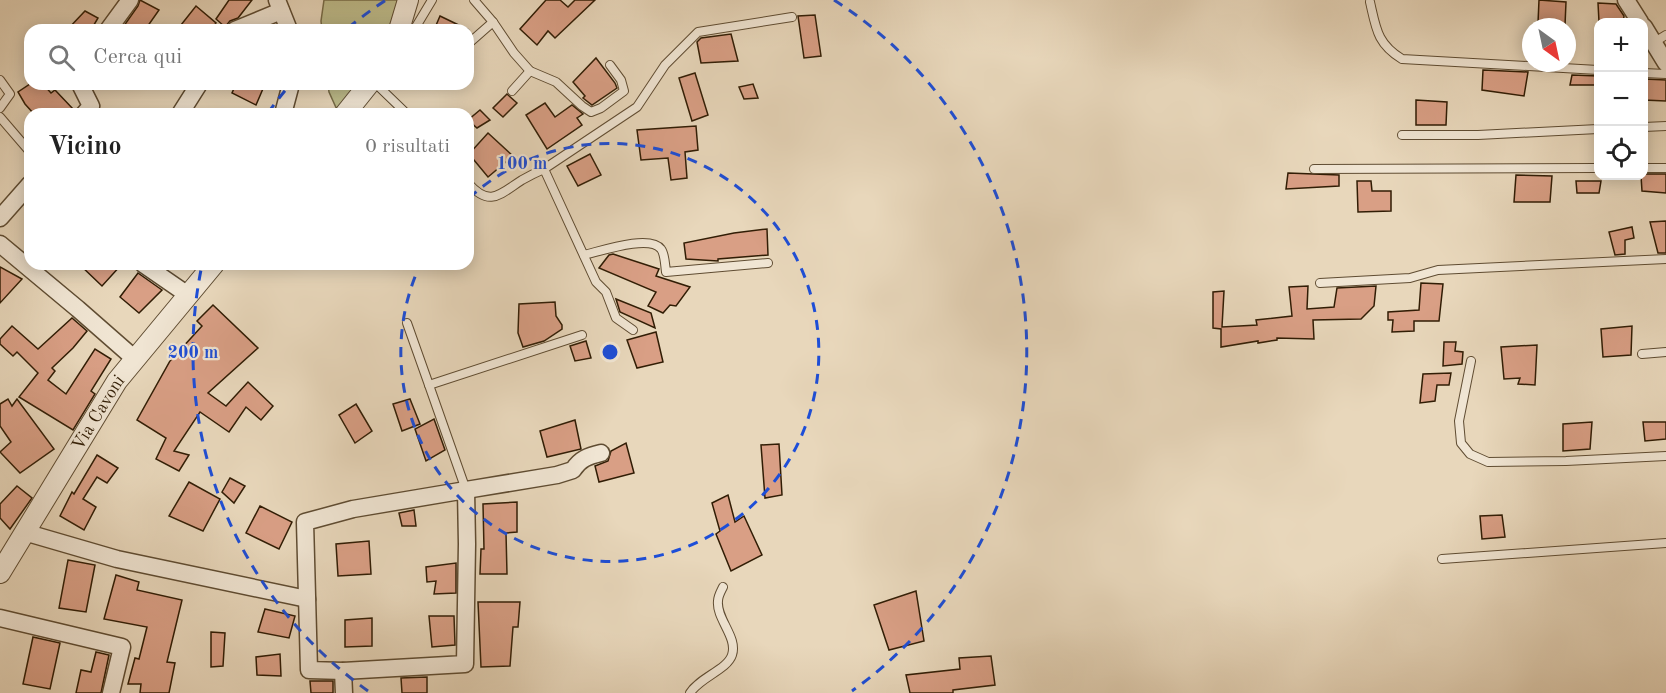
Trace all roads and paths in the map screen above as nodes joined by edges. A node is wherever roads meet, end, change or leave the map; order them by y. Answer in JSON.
{"nodes":[{"id":1,"x":130,"y":0,"type":"edge"},
{"id":2,"x":408,"y":0,"type":"edge"},
{"id":3,"x":432,"y":0,"type":"edge"},
{"id":4,"x":474,"y":0,"type":"edge"},
{"id":5,"x":1627,"y":0,"type":"edge"},
{"id":6,"x":1370,"y":2,"type":"edge"},
{"id":7,"x":279,"y":6,"type":"edge"},
{"id":8,"x":792,"y":17,"type":"dead end"},
{"id":9,"x":1638,"y":18,"type":"edge"},
{"id":10,"x":493,"y":22,"type":"junction"},
{"id":11,"x":112,"y":24,"type":"edge"},
{"id":12,"x":246,"y":24,"type":"edge"},
{"id":13,"x":286,"y":24,"type":"edge"},
{"id":14,"x":401,"y":24,"type":"edge"},
{"id":15,"x":418,"y":24,"type":"edge"},
{"id":16,"x":474,"y":39,"type":"edge"},
{"id":17,"x":1660,"y":39,"type":"edge"},
{"id":18,"x":1666,"y":63,"type":"edge"},
{"id":19,"x":610,"y":65,"type":"dead end"},
{"id":20,"x":1594,"y":70,"type":"edge"},
{"id":21,"x":530,"y":71,"type":"junction"},
{"id":22,"x":1648,"y":73,"type":"edge"},
{"id":23,"x":1666,"y":74,"type":"edge"},
{"id":24,"x":0,"y":80,"type":"edge"},
{"id":25,"x":83,"y":90,"type":"edge"},
{"id":26,"x":195,"y":90,"type":"edge"},
{"id":27,"x":289,"y":90,"type":"edge"},
{"id":28,"x":364,"y":90,"type":"edge"},
{"id":29,"x":382,"y":90,"type":"edge"},
{"id":30,"x":512,"y":91,"type":"dead end"},
{"id":31,"x":0,"y":108,"type":"edge"},
{"id":32,"x":89,"y":108,"type":"edge"},
{"id":33,"x":184,"y":108,"type":"edge"},
{"id":34,"x":285,"y":108,"type":"edge"},
{"id":35,"x":350,"y":108,"type":"edge"},
{"id":36,"x":401,"y":108,"type":"edge"},
{"id":37,"x":0,"y":117,"type":"edge"},
{"id":38,"x":1666,"y":126,"type":"edge"},
{"id":39,"x":1648,"y":127,"type":"edge"},
{"id":40,"x":1594,"y":129,"type":"edge"},
{"id":41,"x":1402,"y":135,"type":"dead end"},
{"id":42,"x":24,"y":145,"type":"edge"},
{"id":43,"x":1594,"y":168,"type":"edge"},
{"id":44,"x":1648,"y":168,"type":"edge"},
{"id":45,"x":1666,"y":168,"type":"edge"},
{"id":46,"x":544,"y":169,"type":"junction"},
{"id":47,"x":1314,"y":170,"type":"dead end"},
{"id":48,"x":474,"y":190,"type":"edge"},
{"id":49,"x":24,"y":191,"type":"edge"},
{"id":50,"x":0,"y":218,"type":"edge"},
{"id":51,"x":0,"y":244,"type":"edge"},
{"id":52,"x":584,"y":255,"type":"junction"},
{"id":53,"x":1666,"y":259,"type":"edge"},
{"id":54,"x":768,"y":263,"type":"dead end"},
{"id":55,"x":24,"y":264,"type":"edge"},
{"id":56,"x":31,"y":270,"type":"edge"},
{"id":57,"x":152,"y":270,"type":"edge"},
{"id":58,"x":209,"y":270,"type":"edge"},
{"id":59,"x":1320,"y":283,"type":"dead end"},
{"id":60,"x":188,"y":295,"type":"junction"},
{"id":61,"x":407,"y":322,"type":"dead end"},
{"id":62,"x":633,"y":330,"type":"dead end"},
{"id":63,"x":582,"y":335,"type":"dead end"},
{"id":64,"x":1666,"y":352,"type":"edge"},
{"id":65,"x":1642,"y":354,"type":"dead end"},
{"id":66,"x":135,"y":359,"type":"junction"},
{"id":67,"x":1471,"y":361,"type":"dead end"},
{"id":68,"x":429,"y":386,"type":"junction"},
{"id":69,"x":601,"y":453,"type":"dead end"},
{"id":70,"x":1666,"y":456,"type":"edge"},
{"id":71,"x":466,"y":490,"type":"junction"},
{"id":72,"x":24,"y":532,"type":"junction"},
{"id":73,"x":1666,"y":543,"type":"edge"},
{"id":74,"x":1442,"y":559,"type":"dead end"},
{"id":75,"x":1,"y":567,"type":"edge"},
{"id":76,"x":723,"y":587,"type":"dead end"},
{"id":77,"x":307,"y":599,"type":"junction"},
{"id":78,"x":0,"y":618,"type":"edge"},
{"id":79,"x":344,"y":671,"type":"junction"},
{"id":80,"x":111,"y":693,"type":"edge"},
{"id":81,"x":344,"y":693,"type":"edge"},
{"id":82,"x":690,"y":693,"type":"edge"}],
"edges":[{"from":1,"to":11,"type":"street"},
{"from":2,"to":14,"type":"street"},
{"from":3,"to":15,"type":"lane"},
{"from":4,"to":10,"type":"lane"},
{"from":5,"to":9,"type":"street"},
{"from":6,"to":20,"type":"lane"},
{"from":7,"to":12,"type":"street"},
{"from":7,"to":13,"type":"street"},
{"from":8,"to":46,"type":"lane"},
{"from":10,"to":16,"type":"lane"},
{"from":10,"to":21,"type":"lane"},
{"from":17,"to":18,"type":"street"},
{"from":19,"to":21,"type":"lane"},
{"from":21,"to":30,"type":"lane"},
{"from":22,"to":23,"type":"lane"},
{"from":24,"to":31,"type":"lane"},
{"from":25,"to":32,"type":"street"},
{"from":26,"to":33,"type":"street"},
{"from":27,"to":34,"type":"street"},
{"from":28,"to":35,"type":"street"},
{"from":29,"to":36,"type":"lane"},
{"from":37,"to":42,"type":"lane"},
{"from":38,"to":39,"type":"lane"},
{"from":40,"to":41,"type":"lane"},
{"from":43,"to":47,"type":"lane"},
{"from":44,"to":45,"type":"lane"},
{"from":46,"to":48,"type":"lane"},
{"from":46,"to":52,"type":"lane"},
{"from":49,"to":50,"type":"street"},
{"from":51,"to":55,"type":"street"},
{"from":52,"to":54,"type":"lane"},
{"from":52,"to":62,"type":"lane"},
{"from":53,"to":59,"type":"lane"},
{"from":56,"to":66,"type":"street"},
{"from":57,"to":60,"type":"street"},
{"from":58,"to":60,"type":"street","name":"Via Cavoni"},
{"from":60,"to":66,"type":"street","name":"Via Cavoni"},
{"from":61,"to":68,"type":"lane"},
{"from":63,"to":68,"type":"lane"},
{"from":64,"to":65,"type":"lane"},
{"from":66,"to":72,"type":"street","name":"Via Cavoni"},
{"from":67,"to":70,"type":"lane"},
{"from":68,"to":71,"type":"lane"},
{"from":69,"to":71,"type":"street"},
{"from":71,"to":77,"type":"street"},
{"from":71,"to":79,"type":"street"},
{"from":72,"to":75,"type":"street","name":"Via Cavoni"},
{"from":72,"to":77,"type":"street"},
{"from":73,"to":74,"type":"lane"},
{"from":76,"to":82,"type":"lane"},
{"from":77,"to":79,"type":"street"},
{"from":78,"to":80,"type":"street"},
{"from":79,"to":81,"type":"street"}]}
